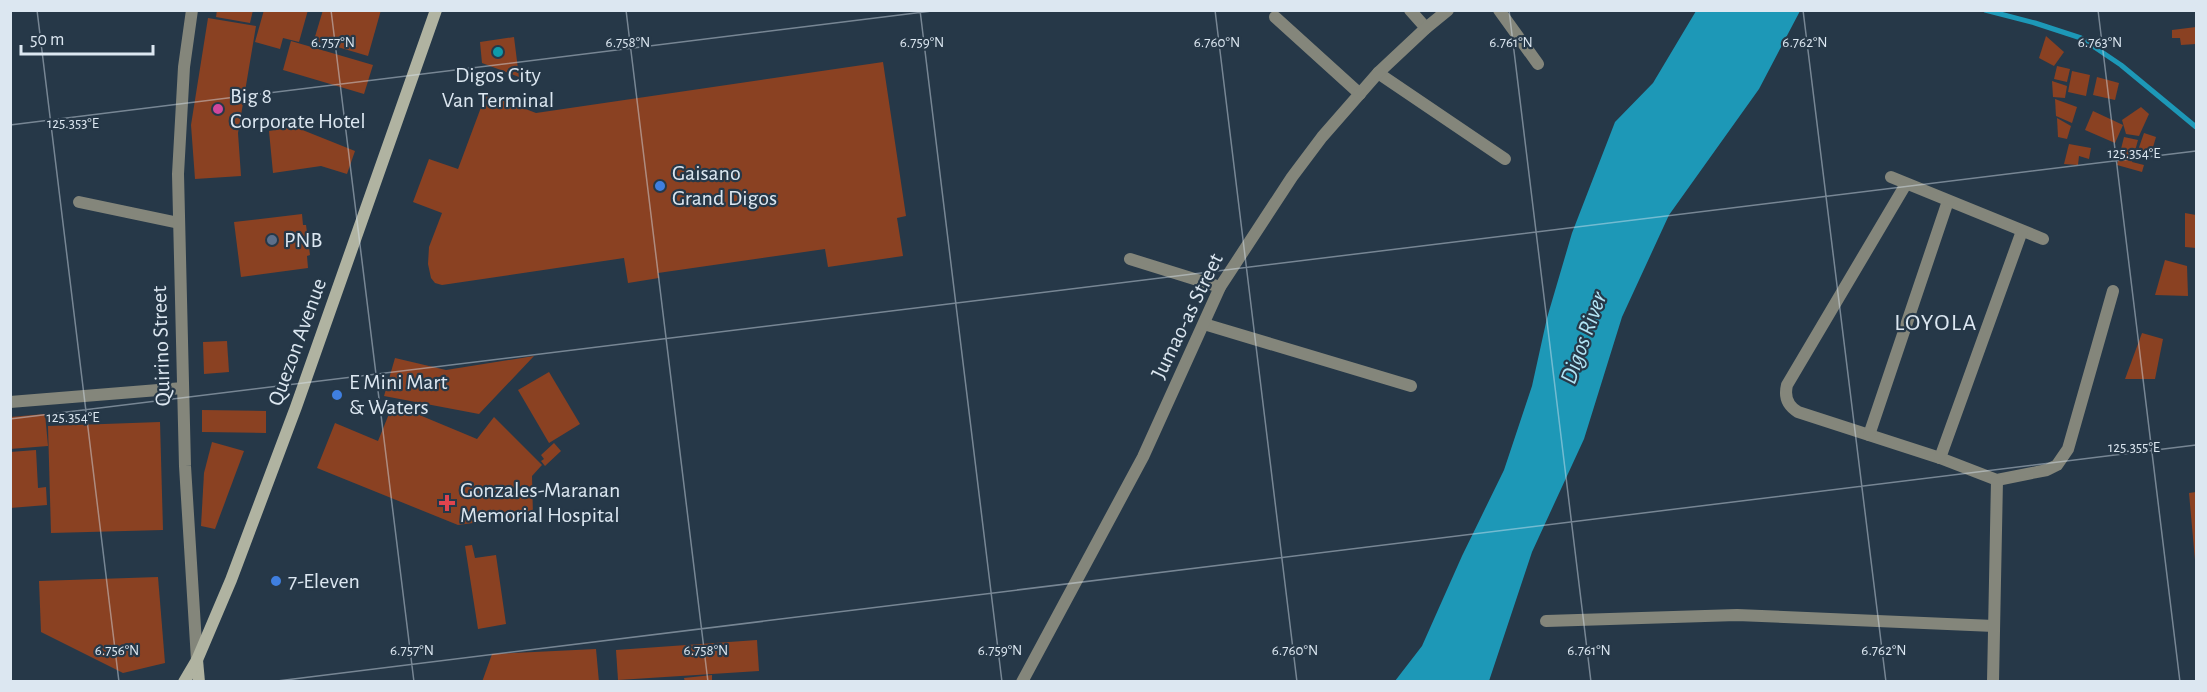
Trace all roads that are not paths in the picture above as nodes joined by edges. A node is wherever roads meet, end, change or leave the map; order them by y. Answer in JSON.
{"nodes":[{"id":1,"x":192,"y":10,"type":"edge"},
{"id":2,"x":436,"y":10,"type":"edge"},
{"id":3,"x":1410,"y":10,"type":"edge"},
{"id":4,"x":1448,"y":10,"type":"edge"},
{"id":5,"x":1499,"y":10,"type":"edge"},
{"id":6,"x":1275,"y":17,"type":"dead end"},
{"id":7,"x":1426,"y":28,"type":"junction"},
{"id":8,"x":1538,"y":64,"type":"dead end"},
{"id":9,"x":1378,"y":73,"type":"junction"},
{"id":10,"x":1360,"y":94,"type":"junction"},
{"id":11,"x":1505,"y":159,"type":"dead end"},
{"id":12,"x":1891,"y":177,"type":"dead end"},
{"id":13,"x":1906,"y":184,"type":"junction"},
{"id":14,"x":1948,"y":201,"type":"junction"},
{"id":15,"x":79,"y":202,"type":"dead end"},
{"id":16,"x":179,"y":224,"type":"junction"},
{"id":17,"x":2022,"y":231,"type":"junction"},
{"id":18,"x":2043,"y":239,"type":"dead end"},
{"id":19,"x":1130,"y":259,"type":"dead end"},
{"id":20,"x":1220,"y":287,"type":"junction"},
{"id":21,"x":2113,"y":291,"type":"dead end"},
{"id":22,"x":1204,"y":324,"type":"junction"},
{"id":23,"x":1411,"y":386,"type":"dead end"},
{"id":24,"x":183,"y":388,"type":"junction"},
{"id":25,"x":10,"y":402,"type":"edge"},
{"id":26,"x":1869,"y":435,"type":"junction"},
{"id":27,"x":1940,"y":458,"type":"junction"},
{"id":28,"x":1997,"y":480,"type":"junction"},
{"id":29,"x":1546,"y":621,"type":"dead end"},
{"id":30,"x":1994,"y":626,"type":"junction"},
{"id":31,"x":197,"y":660,"type":"junction"},
{"id":32,"x":184,"y":681,"type":"edge"},
{"id":33,"x":199,"y":681,"type":"edge"},
{"id":34,"x":1022,"y":681,"type":"edge"},
{"id":35,"x":1993,"y":681,"type":"edge"}],
"edges":[{"from":1,"to":16,"type":"street","name":"Quirino Street"},
{"from":2,"to":31,"type":"main road","name":"Quezon Avenue"},
{"from":3,"to":7,"type":"street"},
{"from":4,"to":7,"type":"street","name":"Jumao-as Street"},
{"from":5,"to":8,"type":"street"},
{"from":6,"to":10,"type":"street"},
{"from":7,"to":9,"type":"street","name":"Jumao-as Street"},
{"from":9,"to":10,"type":"street","name":"Jumao-as Street"},
{"from":9,"to":11,"type":"street"},
{"from":10,"to":20,"type":"street","name":"Jumao-as Street"},
{"from":12,"to":13,"type":"street"},
{"from":13,"to":14,"type":"street"},
{"from":13,"to":26,"type":"street"},
{"from":14,"to":17,"type":"street"},
{"from":14,"to":26,"type":"street"},
{"from":15,"to":16,"type":"street"},
{"from":16,"to":24,"type":"street","name":"Quirino Street"},
{"from":17,"to":18,"type":"street"},
{"from":17,"to":27,"type":"street"},
{"from":19,"to":20,"type":"street"},
{"from":20,"to":22,"type":"street","name":"Jumao-as Street"},
{"from":21,"to":28,"type":"street"},
{"from":22,"to":23,"type":"street"},
{"from":22,"to":34,"type":"street","name":"Jumao-as Street"},
{"from":24,"to":25,"type":"street"},
{"from":24,"to":31,"type":"street","name":"Quirino Street"},
{"from":26,"to":27,"type":"street"},
{"from":27,"to":28,"type":"street"},
{"from":28,"to":30,"type":"street"},
{"from":29,"to":30,"type":"street"},
{"from":30,"to":35,"type":"street"},
{"from":31,"to":32,"type":"main road","name":"Quezon Avenue"},
{"from":31,"to":33,"type":"main road","name":"Quirino Street"}]}
